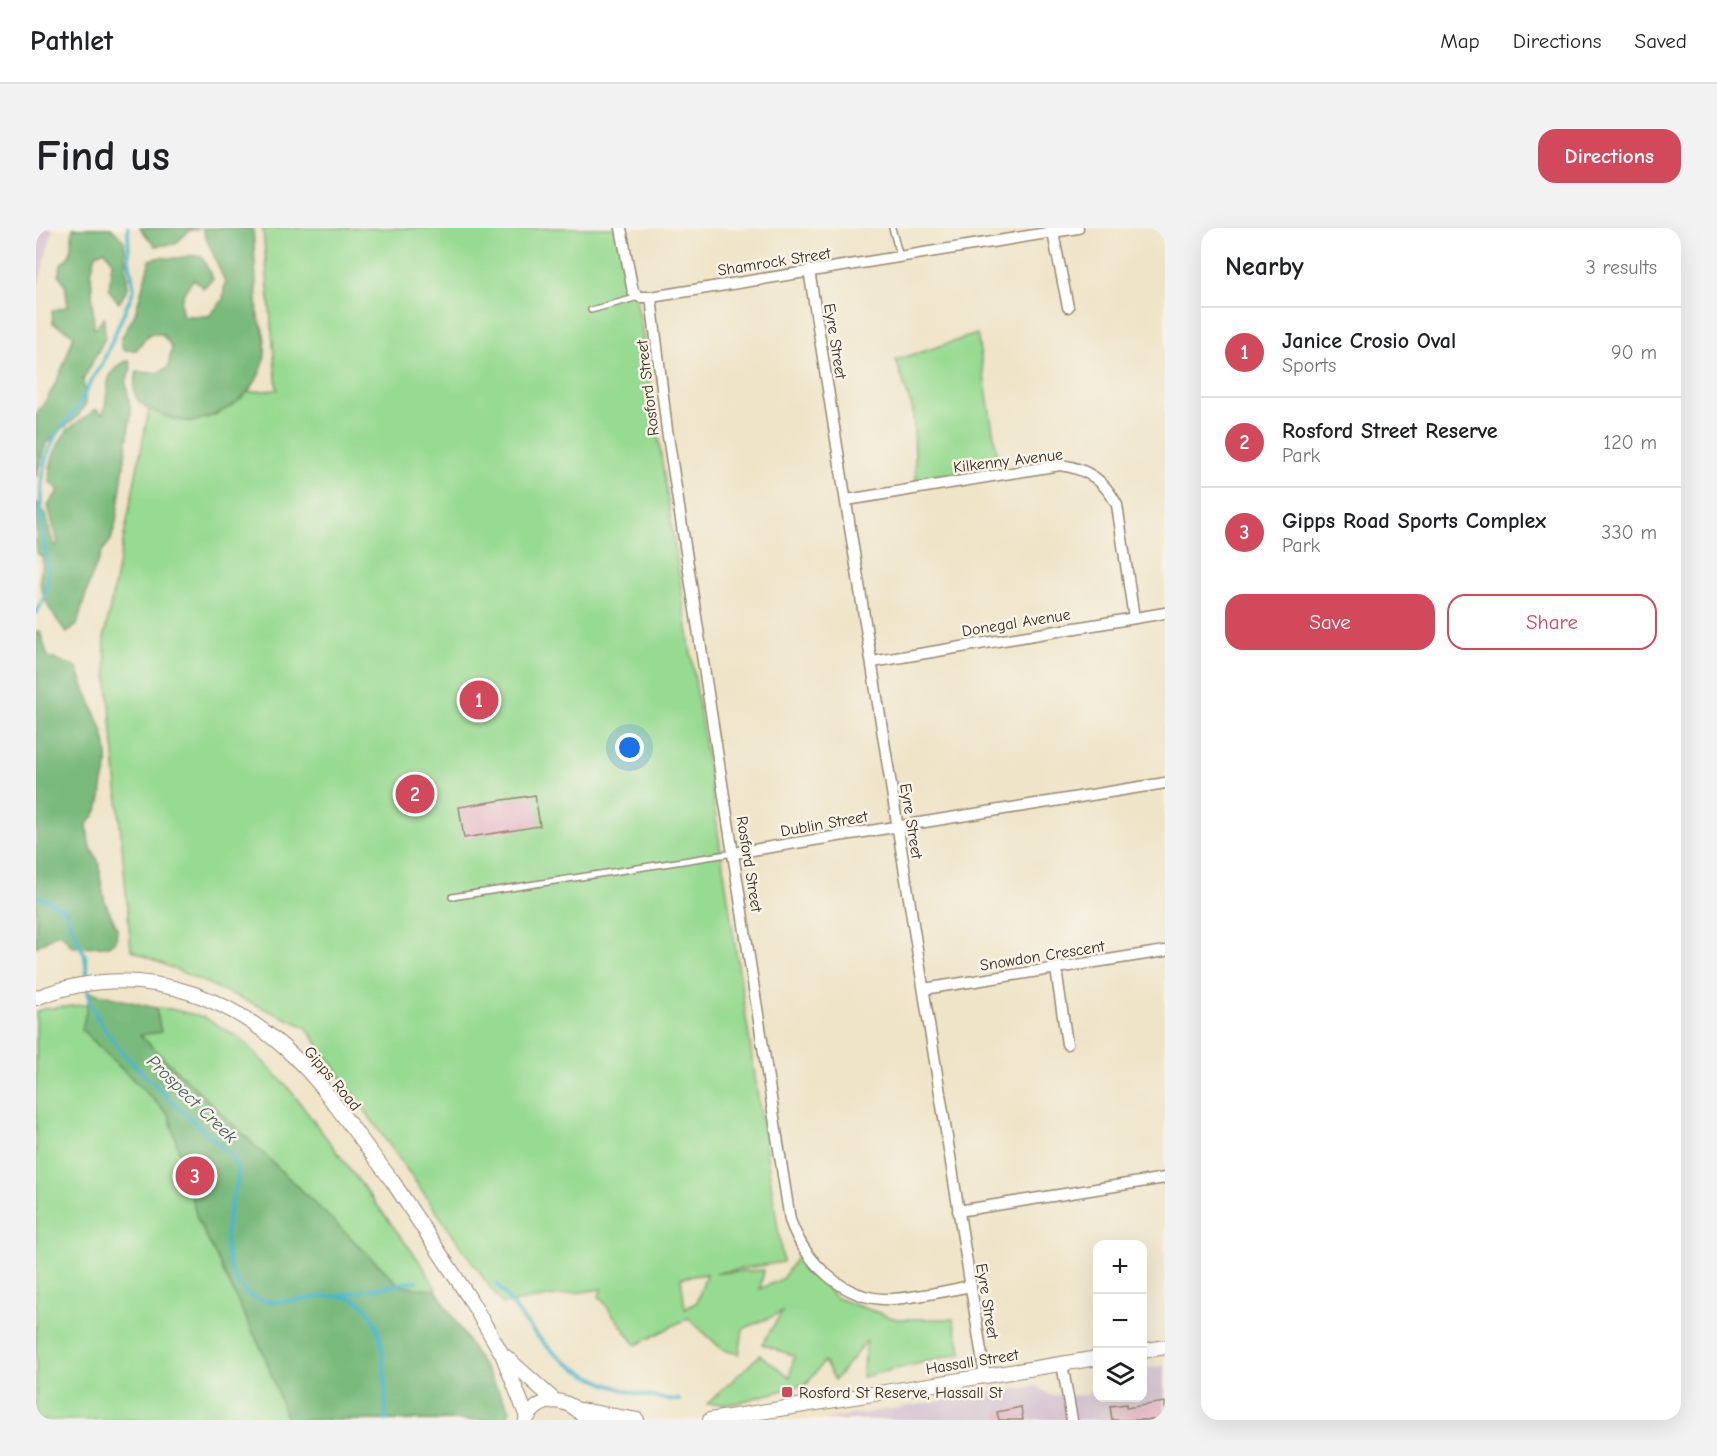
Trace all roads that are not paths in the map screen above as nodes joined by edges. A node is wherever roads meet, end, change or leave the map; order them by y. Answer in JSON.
{"nodes":[{"id":1,"x":621,"y":228,"type":"edge"},
{"id":2,"x":892,"y":228,"type":"edge"},
{"id":3,"x":1078,"y":228,"type":"edge"},
{"id":4,"x":1053,"y":230,"type":"edge"},
{"id":5,"x":900,"y":257,"type":"junction"},
{"id":6,"x":809,"y":270,"type":"junction"},
{"id":7,"x":646,"y":297,"type":"junction"},
{"id":8,"x":1068,"y":307,"type":"dead end"},
{"id":9,"x":591,"y":310,"type":"dead end"},
{"id":10,"x":847,"y":500,"type":"junction"},
{"id":11,"x":1165,"y":613,"type":"edge"},
{"id":12,"x":1134,"y":618,"type":"junction"},
{"id":13,"x":872,"y":662,"type":"junction"},
{"id":14,"x":1165,"y":783,"type":"edge"},
{"id":15,"x":898,"y":825,"type":"junction"},
{"id":16,"x":734,"y":853,"type":"junction"},
{"id":17,"x":452,"y":897,"type":"dead end"},
{"id":18,"x":1165,"y":951,"type":"edge"},
{"id":19,"x":1056,"y":969,"type":"junction"},
{"id":20,"x":924,"y":989,"type":"junction"},
{"id":21,"x":36,"y":998,"type":"edge"},
{"id":22,"x":1067,"y":1044,"type":"dead end"},
{"id":23,"x":1165,"y":1178,"type":"edge"},
{"id":24,"x":958,"y":1211,"type":"junction"},
{"id":25,"x":971,"y":1286,"type":"junction"},
{"id":26,"x":1165,"y":1347,"type":"edge"},
{"id":27,"x":1147,"y":1350,"type":"edge"},
{"id":28,"x":502,"y":1354,"type":"junction"},
{"id":29,"x":1093,"y":1359,"type":"edge"},
{"id":30,"x":1062,"y":1364,"type":"junction"},
{"id":31,"x":985,"y":1376,"type":"junction"},
{"id":32,"x":554,"y":1400,"type":"junction"},
{"id":33,"x":583,"y":1415,"type":"edge"},
{"id":34,"x":527,"y":1419,"type":"edge"},
{"id":35,"x":637,"y":1420,"type":"edge"},
{"id":36,"x":710,"y":1420,"type":"edge"},
{"id":37,"x":1072,"y":1420,"type":"edge"}],
"edges":[{"from":1,"to":7,"type":"street","name":"Rosford Street"},
{"from":2,"to":5,"type":"lane"},
{"from":3,"to":4,"type":"street","name":"Shamrock Street"},
{"from":4,"to":5,"type":"street","name":"Shamrock Street"},
{"from":4,"to":8,"type":"street"},
{"from":5,"to":6,"type":"street","name":"Shamrock Street"},
{"from":6,"to":7,"type":"street","name":"Shamrock Street"},
{"from":6,"to":10,"type":"street","name":"Eyre Street"},
{"from":7,"to":9,"type":"lane"},
{"from":7,"to":16,"type":"street","name":"Rosford Street"},
{"from":10,"to":12,"type":"street","name":"Kilkenny Avenue"},
{"from":10,"to":13,"type":"street","name":"Eyre Street"},
{"from":11,"to":12,"type":"street","name":"Donegal Avenue"},
{"from":12,"to":13,"type":"street","name":"Donegal Avenue"},
{"from":13,"to":15,"type":"street","name":"Eyre Street"},
{"from":14,"to":15,"type":"street","name":"Dublin Street"},
{"from":15,"to":16,"type":"street","name":"Dublin Street"},
{"from":15,"to":20,"type":"street","name":"Eyre Street"},
{"from":16,"to":17,"type":"lane","name":"Dublin Street"},
{"from":16,"to":25,"type":"street","name":"Rosford Street"},
{"from":18,"to":19,"type":"street","name":"Snowdon Crescent"},
{"from":19,"to":20,"type":"street","name":"Snowdon Crescent"},
{"from":19,"to":22,"type":"street"},
{"from":20,"to":24,"type":"street","name":"Eyre Street"},
{"from":21,"to":28,"type":"main road","name":"Gipps Road"},
{"from":23,"to":24,"type":"street"},
{"from":24,"to":25,"type":"street","name":"Eyre Street"},
{"from":25,"to":31,"type":"street","name":"Eyre Street"},
{"from":26,"to":27,"type":"main road"},
{"from":28,"to":32,"type":"main road","name":"Gipps Road"},
{"from":28,"to":34,"type":"main road","name":"Gipps Road"},
{"from":29,"to":30,"type":"main road","name":"Hassall Street"},
{"from":30,"to":31,"type":"main road","name":"Hassall Street"},
{"from":30,"to":37,"type":"street"},
{"from":31,"to":36,"type":"main road","name":"Hassall Street"},
{"from":32,"to":33,"type":"main road","name":"Gipps Road"},
{"from":32,"to":34,"type":"main road"},
{"from":33,"to":35,"type":"main road"}]}
